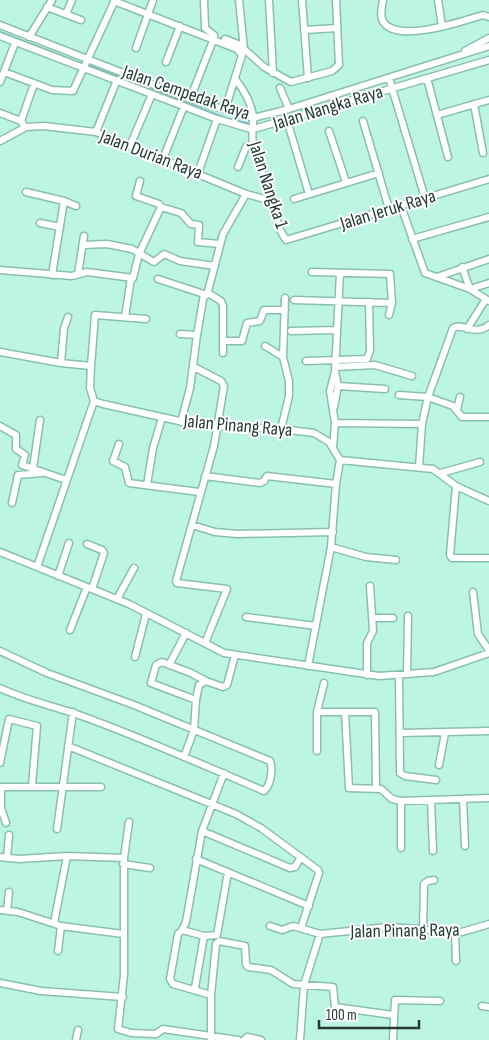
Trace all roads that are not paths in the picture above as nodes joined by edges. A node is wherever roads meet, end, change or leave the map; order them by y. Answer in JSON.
{"nodes":[{"id":1,"x":52,"y":0,"type":"edge"},
{"id":2,"x":72,"y":0,"type":"edge"},
{"id":3,"x":114,"y":0,"type":"edge"},
{"id":4,"x":153,"y":0,"type":"edge"},
{"id":5,"x":204,"y":0,"type":"edge"},
{"id":6,"x":239,"y":0,"type":"edge"},
{"id":7,"x":269,"y":0,"type":"edge"},
{"id":8,"x":302,"y":0,"type":"edge"},
{"id":9,"x":336,"y":0,"type":"edge"},
{"id":10,"x":383,"y":0,"type":"edge"},
{"id":11,"x":438,"y":0,"type":"edge"},
{"id":12,"x":48,"y":7,"type":"junction"},
{"id":13,"x":66,"y":14,"type":"junction"},
{"id":14,"x":149,"y":14,"type":"junction"},
{"id":15,"x":488,"y":15,"type":"edge"},
{"id":16,"x":81,"y":20,"type":"dead end"},
{"id":17,"x":0,"y":25,"type":"edge"},
{"id":18,"x":180,"y":26,"type":"junction"},
{"id":19,"x":442,"y":26,"type":"junction"},
{"id":20,"x":337,"y":28,"type":"junction"},
{"id":21,"x":304,"y":30,"type":"junction"},
{"id":22,"x":0,"y":36,"type":"edge"},
{"id":23,"x":30,"y":38,"type":"junction"},
{"id":24,"x":214,"y":38,"type":"junction"},
{"id":25,"x":489,"y":38,"type":"edge"},
{"id":26,"x":15,"y":42,"type":"junction"},
{"id":27,"x":243,"y":46,"type":"junction"},
{"id":28,"x":489,"y":46,"type":"edge"},
{"id":29,"x":136,"y":48,"type":"dead end"},
{"id":30,"x":458,"y":56,"type":"junction"},
{"id":31,"x":88,"y":59,"type":"junction"},
{"id":32,"x":489,"y":60,"type":"edge"},
{"id":33,"x":166,"y":62,"type":"dead end"},
{"id":34,"x":83,"y":68,"type":"junction"},
{"id":35,"x":4,"y":72,"type":"junction"},
{"id":36,"x":273,"y":73,"type":"junction"},
{"id":37,"x":308,"y":78,"type":"junction"},
{"id":38,"x":389,"y":78,"type":"junction"},
{"id":39,"x":427,"y":78,"type":"junction"},
{"id":40,"x":117,"y":80,"type":"junction"},
{"id":41,"x":236,"y":80,"type":"junction"},
{"id":42,"x":0,"y":82,"type":"edge"},
{"id":43,"x":34,"y":84,"type":"junction"},
{"id":44,"x":280,"y":88,"type":"dead end"},
{"id":45,"x":392,"y":88,"type":"junction"},
{"id":46,"x":152,"y":94,"type":"junction"},
{"id":47,"x":191,"y":97,"type":"junction"},
{"id":48,"x":489,"y":100,"type":"edge"},
{"id":49,"x":474,"y":104,"type":"junction"},
{"id":50,"x":184,"y":106,"type":"junction"},
{"id":51,"x":289,"y":109,"type":"junction"},
{"id":52,"x":225,"y":110,"type":"junction"},
{"id":53,"x":0,"y":113,"type":"edge"},
{"id":54,"x":437,"y":115,"type":"junction"},
{"id":55,"x":253,"y":118,"type":"junction"},
{"id":56,"x":217,"y":119,"type":"junction"},
{"id":57,"x":287,"y":120,"type":"junction"},
{"id":58,"x":21,"y":121,"type":"junction"},
{"id":59,"x":363,"y":121,"type":"dead end"},
{"id":60,"x":26,"y":127,"type":"junction"},
{"id":61,"x":251,"y":129,"type":"junction"},
{"id":62,"x":329,"y":131,"type":"dead end"},
{"id":63,"x":96,"y":132,"type":"junction"},
{"id":64,"x":0,"y":141,"type":"edge"},
{"id":65,"x":253,"y":144,"type":"junction"},
{"id":66,"x":130,"y":146,"type":"junction"},
{"id":67,"x":483,"y":153,"type":"dead end"},
{"id":68,"x":448,"y":157,"type":"dead end"},
{"id":69,"x":163,"y":159,"type":"junction"},
{"id":70,"x":238,"y":168,"type":"dead end"},
{"id":71,"x":198,"y":173,"type":"junction"},
{"id":72,"x":379,"y":173,"type":"junction"},
{"id":73,"x":489,"y":179,"type":"edge"},
{"id":74,"x":140,"y":181,"type":"dead end"},
{"id":75,"x":346,"y":182,"type":"junction"},
{"id":76,"x":26,"y":192,"type":"dead end"},
{"id":77,"x":246,"y":194,"type":"junction"},
{"id":78,"x":309,"y":194,"type":"junction"},
{"id":79,"x":294,"y":198,"type":"dead end"},
{"id":80,"x":425,"y":198,"type":"junction"},
{"id":81,"x":64,"y":201,"type":"junction"},
{"id":82,"x":272,"y":201,"type":"junction"},
{"id":83,"x":76,"y":206,"type":"dead end"},
{"id":84,"x":401,"y":206,"type":"junction"},
{"id":85,"x":161,"y":208,"type":"junction"},
{"id":86,"x":389,"y":209,"type":"junction"},
{"id":87,"x":489,"y":217,"type":"edge"},
{"id":88,"x":40,"y":223,"type":"dead end"},
{"id":89,"x":60,"y":227,"type":"junction"},
{"id":90,"x":84,"y":236,"type":"dead end"},
{"id":91,"x":412,"y":239,"type":"junction"},
{"id":92,"x":286,"y":240,"type":"joint"},
{"id":93,"x":220,"y":244,"type":"junction"},
{"id":94,"x":83,"y":245,"type":"junction"},
{"id":95,"x":139,"y":254,"type":"junction"},
{"id":96,"x":489,"y":259,"type":"edge"},
{"id":97,"x":215,"y":266,"type":"junction"},
{"id":98,"x":462,"y":267,"type":"junction"},
{"id":99,"x":0,"y":270,"type":"edge"},
{"id":100,"x":312,"y":272,"type":"dead end"},
{"id":101,"x":340,"y":273,"type":"junction"},
{"id":102,"x":78,"y":274,"type":"junction"},
{"id":103,"x":52,"y":275,"type":"junction"},
{"id":104,"x":437,"y":277,"type":"junction"},
{"id":105,"x":132,"y":278,"type":"junction"},
{"id":106,"x":158,"y":279,"type":"dead end"},
{"id":107,"x":489,"y":283,"type":"edge"},
{"id":108,"x":470,"y":289,"type":"junction"},
{"id":109,"x":206,"y":294,"type":"junction"},
{"id":110,"x":285,"y":298,"type":"dead end"},
{"id":111,"x":294,"y":300,"type":"dead end"},
{"id":112,"x":339,"y":300,"type":"junction"},
{"id":113,"x":487,"y":300,"type":"edge"},
{"id":114,"x":369,"y":302,"type":"junction"},
{"id":115,"x":392,"y":303,"type":"junction"},
{"id":116,"x":284,"y":310,"type":"junction"},
{"id":117,"x":389,"y":315,"type":"dead end"},
{"id":118,"x":68,"y":317,"type":"dead end"},
{"id":119,"x":125,"y":317,"type":"junction"},
{"id":120,"x":146,"y":319,"type":"dead end"},
{"id":121,"x":489,"y":325,"type":"edge"},
{"id":122,"x":467,"y":329,"type":"junction"},
{"id":123,"x":338,"y":330,"type":"junction"},
{"id":124,"x":291,"y":331,"type":"dead end"},
{"id":125,"x":180,"y":334,"type":"dead end"},
{"id":126,"x":197,"y":335,"type":"junction"},
{"id":127,"x":223,"y":341,"type":"junction"},
{"id":128,"x":265,"y":346,"type":"dead end"},
{"id":129,"x":0,"y":352,"type":"edge"},
{"id":130,"x":223,"y":353,"type":"dead end"},
{"id":131,"x":283,"y":357,"type":"junction"},
{"id":132,"x":306,"y":361,"type":"dead end"},
{"id":133,"x":61,"y":363,"type":"junction"},
{"id":134,"x":91,"y":366,"type":"junction"},
{"id":135,"x":194,"y":366,"type":"junction"},
{"id":136,"x":335,"y":367,"type":"junction"},
{"id":137,"x":412,"y":376,"type":"dead end"},
{"id":138,"x":338,"y":386,"type":"junction"},
{"id":139,"x":384,"y":389,"type":"dead end"},
{"id":140,"x":399,"y":395,"type":"dead end"},
{"id":141,"x":428,"y":397,"type":"junction"},
{"id":142,"x":460,"y":397,"type":"dead end"},
{"id":143,"x":94,"y":401,"type":"junction"},
{"id":144,"x":334,"y":407,"type":"junction"},
{"id":145,"x":457,"y":408,"type":"junction"},
{"id":146,"x":489,"y":417,"type":"edge"},
{"id":147,"x":162,"y":418,"type":"junction"},
{"id":148,"x":40,"y":420,"type":"dead end"},
{"id":149,"x":180,"y":422,"type":"junction"},
{"id":150,"x":335,"y":423,"type":"junction"},
{"id":151,"x":422,"y":424,"type":"junction"},
{"id":152,"x":0,"y":426,"type":"edge"},
{"id":153,"x":215,"y":427,"type":"junction"},
{"id":154,"x":281,"y":429,"type":"junction"},
{"id":155,"x":119,"y":444,"type":"dead end"},
{"id":156,"x":333,"y":448,"type":"junction"},
{"id":157,"x":340,"y":460,"type":"junction"},
{"id":158,"x":480,"y":462,"type":"dead end"},
{"id":159,"x":419,"y":467,"type":"junction"},
{"id":160,"x":33,"y":468,"type":"junction"},
{"id":161,"x":46,"y":473,"type":"junction"},
{"id":162,"x":441,"y":473,"type":"junction"},
{"id":163,"x":206,"y":476,"type":"junction"},
{"id":164,"x":66,"y":480,"type":"junction"},
{"id":165,"x":336,"y":484,"type":"junction"},
{"id":166,"x":147,"y":485,"type":"junction"},
{"id":167,"x":456,"y":486,"type":"junction"},
{"id":168,"x":199,"y":492,"type":"junction"},
{"id":169,"x":489,"y":500,"type":"edge"},
{"id":170,"x":12,"y":503,"type":"dead end"},
{"id":171,"x":192,"y":525,"type":"junction"},
{"id":172,"x":333,"y":532,"type":"junction"},
{"id":173,"x":69,"y":544,"type":"dead end"},
{"id":174,"x":87,"y":544,"type":"dead end"},
{"id":175,"x":331,"y":547,"type":"junction"},
{"id":176,"x":0,"y":552,"type":"edge"},
{"id":177,"x":489,"y":558,"type":"edge"},
{"id":178,"x":396,"y":560,"type":"dead end"},
{"id":179,"x":37,"y":567,"type":"junction"},
{"id":180,"x":134,"y":568,"type":"dead end"},
{"id":181,"x":58,"y":576,"type":"junction"},
{"id":182,"x":370,"y":586,"type":"dead end"},
{"id":183,"x":89,"y":588,"type":"junction"},
{"id":184,"x":473,"y":592,"type":"dead end"},
{"id":185,"x":118,"y":599,"type":"junction"},
{"id":186,"x":146,"y":614,"type":"junction"},
{"id":187,"x":408,"y":616,"type":"dead end"},
{"id":188,"x":246,"y":617,"type":"dead end"},
{"id":189,"x":373,"y":618,"type":"junction"},
{"id":190,"x":393,"y":618,"type":"dead end"},
{"id":191,"x":316,"y":626,"type":"junction"},
{"id":192,"x":70,"y":630,"type":"dead end"},
{"id":193,"x":186,"y":633,"type":"junction"},
{"id":194,"x":205,"y":643,"type":"junction"},
{"id":195,"x":0,"y":651,"type":"edge"},
{"id":196,"x":489,"y":651,"type":"edge"},
{"id":197,"x":235,"y":656,"type":"junction"},
{"id":198,"x":135,"y":657,"type":"dead end"},
{"id":199,"x":169,"y":664,"type":"junction"},
{"id":200,"x":308,"y":666,"type":"junction"},
{"id":201,"x":407,"y":674,"type":"junction"},
{"id":202,"x":368,"y":675,"type":"junction"},
{"id":203,"x":399,"y":675,"type":"junction"},
{"id":204,"x":206,"y":681,"type":"junction"},
{"id":205,"x":324,"y":684,"type":"dead end"},
{"id":206,"x":0,"y":688,"type":"edge"},
{"id":207,"x":196,"y":700,"type":"junction"},
{"id":208,"x":73,"y":712,"type":"junction"},
{"id":209,"x":317,"y":712,"type":"junction"},
{"id":210,"x":345,"y":712,"type":"junction"},
{"id":211,"x":194,"y":730,"type":"junction"},
{"id":212,"x":489,"y":731,"type":"edge"},
{"id":213,"x":401,"y":733,"type":"junction"},
{"id":214,"x":444,"y":733,"type":"junction"},
{"id":215,"x":68,"y":746,"type":"junction"},
{"id":216,"x":317,"y":751,"type":"dead end"},
{"id":217,"x":184,"y":757,"type":"junction"},
{"id":218,"x":0,"y":762,"type":"edge"},
{"id":219,"x":439,"y":765,"type":"dead end"},
{"id":220,"x":224,"y":773,"type":"junction"},
{"id":221,"x":436,"y":780,"type":"dead end"},
{"id":222,"x":32,"y":786,"type":"junction"},
{"id":223,"x":1,"y":787,"type":"edge"},
{"id":224,"x":101,"y":787,"type":"dead end"},
{"id":225,"x":63,"y":788,"type":"junction"},
{"id":226,"x":376,"y":788,"type":"junction"},
{"id":227,"x":489,"y":798,"type":"edge"},
{"id":228,"x":463,"y":799,"type":"junction"},
{"id":229,"x":431,"y":800,"type":"junction"},
{"id":230,"x":400,"y":801,"type":"junction"},
{"id":231,"x":212,"y":804,"type":"junction"},
{"id":232,"x":129,"y":822,"type":"dead end"},
{"id":233,"x":6,"y":823,"type":"dead end"},
{"id":234,"x":57,"y":829,"type":"dead end"},
{"id":235,"x":202,"y":831,"type":"junction"},
{"id":236,"x":9,"y":835,"type":"dead end"},
{"id":237,"x":465,"y":846,"type":"dead end"},
{"id":238,"x":401,"y":848,"type":"dead end"},
{"id":239,"x":433,"y":851,"type":"dead end"},
{"id":240,"x":67,"y":856,"type":"junction"},
{"id":241,"x":301,"y":857,"type":"junction"},
{"id":242,"x":3,"y":858,"type":"edge"},
{"id":243,"x":196,"y":859,"type":"junction"},
{"id":244,"x":123,"y":861,"type":"junction"},
{"id":245,"x":150,"y":868,"type":"dead end"},
{"id":246,"x":228,"y":872,"type":"junction"},
{"id":247,"x":434,"y":880,"type":"dead end"},
{"id":248,"x":9,"y":892,"type":"dead end"},
{"id":249,"x":309,"y":906,"type":"junction"},
{"id":250,"x":3,"y":910,"type":"edge"},
{"id":251,"x":58,"y":924,"type":"junction"},
{"id":252,"x":489,"y":924,"type":"edge"},
{"id":253,"x":270,"y":926,"type":"dead end"},
{"id":254,"x":302,"y":928,"type":"junction"},
{"id":255,"x":182,"y":930,"type":"junction"},
{"id":256,"x":423,"y":930,"type":"junction"},
{"id":257,"x":455,"y":932,"type":"junction"},
{"id":258,"x":123,"y":934,"type":"junction"},
{"id":259,"x":320,"y":934,"type":"junction"},
{"id":260,"x":204,"y":936,"type":"junction"},
{"id":261,"x":58,"y":951,"type":"dead end"},
{"id":262,"x":456,"y":961,"type":"dead end"},
{"id":263,"x":0,"y":983,"type":"edge"},
{"id":264,"x":304,"y":985,"type":"junction"},
{"id":265,"x":195,"y":988,"type":"dead end"},
{"id":266,"x":211,"y":995,"type":"junction"},
{"id":267,"x":123,"y":997,"type":"junction"},
{"id":268,"x":440,"y":1001,"type":"dead end"},
{"id":269,"x":393,"y":1015,"type":"junction"},
{"id":270,"x":78,"y":1030,"type":"dead end"},
{"id":271,"x":211,"y":1038,"type":"edge"},
{"id":272,"x":76,"y":1040,"type":"edge"},
{"id":273,"x":238,"y":1040,"type":"edge"},
{"id":274,"x":244,"y":1040,"type":"edge"},
{"id":275,"x":261,"y":1040,"type":"edge"},
{"id":276,"x":300,"y":1040,"type":"edge"},
{"id":277,"x":393,"y":1040,"type":"edge"}],
"edges":[{"from":1,"to":12,"type":"street"},
{"from":2,"to":13,"type":"street"},
{"from":3,"to":14,"type":"street"},
{"from":3,"to":31,"type":"street"},
{"from":4,"to":14,"type":"street"},
{"from":5,"to":27,"type":"street"},
{"from":6,"to":27,"type":"street"},
{"from":7,"to":36,"type":"street"},
{"from":8,"to":21,"type":"street"},
{"from":9,"to":20,"type":"street"},
{"from":10,"to":19,"type":"street"},
{"from":11,"to":19,"type":"street"},
{"from":12,"to":13,"type":"street"},
{"from":12,"to":23,"type":"street"},
{"from":13,"to":16,"type":"street"},
{"from":14,"to":18,"type":"street"},
{"from":14,"to":29,"type":"street"},
{"from":15,"to":19,"type":"street"},
{"from":17,"to":23,"type":"street","name":"Jalan Cempedak Raya"},
{"from":18,"to":24,"type":"street"},
{"from":18,"to":33,"type":"street"},
{"from":20,"to":21,"type":"street"},
{"from":20,"to":37,"type":"street"},
{"from":21,"to":37,"type":"street"},
{"from":22,"to":26,"type":"street","name":"Jalan Nangka Raya"},
{"from":23,"to":31,"type":"street","name":"Jalan Cempedak Raya"},
{"from":24,"to":41,"type":"street"},
{"from":24,"to":47,"type":"street"},
{"from":25,"to":30,"type":"street"},
{"from":26,"to":34,"type":"street","name":"Jalan Nangka Raya"},
{"from":26,"to":35,"type":"street"},
{"from":27,"to":36,"type":"street"},
{"from":28,"to":30,"type":"street","name":"Jalan Cempedak Raya"},
{"from":30,"to":38,"type":"street","name":"Jalan Cempedak Raya"},
{"from":31,"to":34,"type":"street"},
{"from":31,"to":47,"type":"street","name":"Jalan Cempedak Raya"},
{"from":32,"to":39,"type":"street","name":"Jalan Nangka Raya"},
{"from":34,"to":40,"type":"street","name":"Jalan Nangka Raya"},
{"from":34,"to":43,"type":"street"},
{"from":35,"to":42,"type":"street"},
{"from":35,"to":43,"type":"street"},
{"from":36,"to":37,"type":"street"},
{"from":38,"to":45,"type":"street"},
{"from":38,"to":51,"type":"street","name":"Jalan Cempedak Raya"},
{"from":39,"to":45,"type":"street","name":"Jalan Nangka Raya"},
{"from":39,"to":54,"type":"street"},
{"from":40,"to":46,"type":"street","name":"Jalan Nangka Raya"},
{"from":40,"to":63,"type":"street"},
{"from":41,"to":52,"type":"street"},
{"from":41,"to":55,"type":"street"},
{"from":43,"to":58,"type":"street"},
{"from":44,"to":51,"type":"street"},
{"from":45,"to":57,"type":"street","name":"Jalan Nangka Raya"},
{"from":45,"to":80,"type":"street"},
{"from":46,"to":50,"type":"street","name":"Jalan Nangka Raya"},
{"from":46,"to":66,"type":"street"},
{"from":47,"to":52,"type":"street","name":"Jalan Cempedak Raya"},
{"from":48,"to":49,"type":"street"},
{"from":49,"to":54,"type":"street"},
{"from":49,"to":67,"type":"street"},
{"from":50,"to":56,"type":"street","name":"Jalan Nangka Raya"},
{"from":50,"to":69,"type":"street"},
{"from":51,"to":55,"type":"street","name":"Jalan Cempedak Raya"},
{"from":52,"to":55,"type":"street","name":"Jalan Cempedak Raya"},
{"from":53,"to":58,"type":"street"},
{"from":54,"to":68,"type":"street"},
{"from":55,"to":61,"type":"street","name":"Jalan Nangka 1"},
{"from":56,"to":61,"type":"street","name":"Jalan Nangka Raya"},
{"from":56,"to":71,"type":"street"},
{"from":57,"to":61,"type":"street","name":"Jalan Nangka Raya"},
{"from":57,"to":78,"type":"street"},
{"from":58,"to":60,"type":"street"},
{"from":59,"to":72,"type":"street"},
{"from":60,"to":63,"type":"street","name":"Jalan Durian Raya"},
{"from":60,"to":64,"type":"street","name":"Jalan Durian Raya"},
{"from":61,"to":65,"type":"street","name":"Jalan Nangka 1"},
{"from":62,"to":75,"type":"street"},
{"from":63,"to":66,"type":"street","name":"Jalan Durian Raya"},
{"from":65,"to":70,"type":"street"},
{"from":65,"to":82,"type":"street","name":"Jalan Nangka 1"},
{"from":66,"to":69,"type":"street","name":"Jalan Durian Raya"},
{"from":69,"to":71,"type":"street","name":"Jalan Durian Raya"},
{"from":71,"to":77,"type":"street","name":"Jalan Durian Raya"},
{"from":72,"to":75,"type":"street"},
{"from":72,"to":86,"type":"street"},
{"from":73,"to":80,"type":"street","name":"Jalan Jeruk Raya"},
{"from":74,"to":85,"type":"street"},
{"from":75,"to":78,"type":"street"},
{"from":76,"to":81,"type":"street"},
{"from":77,"to":82,"type":"street","name":"Jalan Durian Raya"},
{"from":77,"to":93,"type":"street"},
{"from":78,"to":79,"type":"street"},
{"from":80,"to":84,"type":"street","name":"Jalan Jeruk Raya"},
{"from":81,"to":83,"type":"street"},
{"from":81,"to":89,"type":"street"},
{"from":82,"to":92,"type":"street","name":"Jalan Nangka 1"},
{"from":84,"to":86,"type":"street","name":"Jalan Jeruk Raya"},
{"from":84,"to":91,"type":"street"},
{"from":85,"to":93,"type":"street"},
{"from":85,"to":95,"type":"street"},
{"from":86,"to":92,"type":"street","name":"Jalan Jeruk Raya"},
{"from":87,"to":91,"type":"street"},
{"from":88,"to":89,"type":"street"},
{"from":89,"to":103,"type":"street"},
{"from":90,"to":94,"type":"street"},
{"from":91,"to":104,"type":"street"},
{"from":93,"to":97,"type":"street"},
{"from":94,"to":95,"type":"street"},
{"from":94,"to":102,"type":"street"},
{"from":95,"to":97,"type":"street"},
{"from":95,"to":105,"type":"street"},
{"from":96,"to":98,"type":"street"},
{"from":97,"to":109,"type":"street"},
{"from":98,"to":104,"type":"street"},
{"from":98,"to":108,"type":"street"},
{"from":99,"to":103,"type":"street"},
{"from":100,"to":101,"type":"street"},
{"from":101,"to":112,"type":"street"},
{"from":101,"to":115,"type":"street"},
{"from":102,"to":103,"type":"street"},
{"from":102,"to":105,"type":"street"},
{"from":104,"to":108,"type":"street"},
{"from":105,"to":119,"type":"street"},
{"from":106,"to":109,"type":"street"},
{"from":107,"to":108,"type":"street"},
{"from":108,"to":113,"type":"street"},
{"from":109,"to":126,"type":"street"},
{"from":109,"to":127,"type":"street"},
{"from":110,"to":116,"type":"street"},
{"from":111,"to":112,"type":"street"},
{"from":112,"to":114,"type":"street"},
{"from":112,"to":123,"type":"street"},
{"from":113,"to":122,"type":"street"},
{"from":114,"to":115,"type":"street"},
{"from":114,"to":136,"type":"street"},
{"from":115,"to":117,"type":"street"},
{"from":116,"to":127,"type":"street"},
{"from":116,"to":131,"type":"street"},
{"from":118,"to":133,"type":"street"},
{"from":119,"to":120,"type":"street"},
{"from":119,"to":134,"type":"street"},
{"from":121,"to":122,"type":"street"},
{"from":122,"to":141,"type":"street"},
{"from":123,"to":124,"type":"street"},
{"from":123,"to":136,"type":"street"},
{"from":125,"to":126,"type":"street"},
{"from":126,"to":135,"type":"street"},
{"from":127,"to":130,"type":"street"},
{"from":128,"to":131,"type":"street"},
{"from":129,"to":133,"type":"street"},
{"from":131,"to":154,"type":"street"},
{"from":132,"to":136,"type":"street"},
{"from":133,"to":134,"type":"street"},
{"from":134,"to":143,"type":"street"},
{"from":135,"to":149,"type":"street"},
{"from":135,"to":153,"type":"street"},
{"from":136,"to":137,"type":"street"},
{"from":136,"to":138,"type":"street"},
{"from":136,"to":144,"type":"street"},
{"from":138,"to":139,"type":"street"},
{"from":138,"to":144,"type":"street"},
{"from":140,"to":141,"type":"street"},
{"from":141,"to":145,"type":"street"},
{"from":141,"to":151,"type":"street"},
{"from":142,"to":145,"type":"street"},
{"from":143,"to":147,"type":"street","name":"Jalan Pinang Raya"},
{"from":143,"to":164,"type":"street"},
{"from":144,"to":150,"type":"street"},
{"from":145,"to":146,"type":"street"},
{"from":147,"to":149,"type":"street","name":"Jalan Pinang Raya"},
{"from":147,"to":166,"type":"street"},
{"from":148,"to":160,"type":"street"},
{"from":149,"to":153,"type":"street","name":"Jalan Pinang Raya"},
{"from":150,"to":151,"type":"street"},
{"from":150,"to":156,"type":"street"},
{"from":151,"to":159,"type":"street"},
{"from":152,"to":160,"type":"street"},
{"from":153,"to":154,"type":"street","name":"Jalan Pinang Raya"},
{"from":153,"to":163,"type":"street"},
{"from":154,"to":156,"type":"street","name":"Jalan Pinang Raya"},
{"from":155,"to":166,"type":"street"},
{"from":156,"to":157,"type":"street","name":"Jalan Pinang Raya"},
{"from":157,"to":159,"type":"street"},
{"from":157,"to":165,"type":"street"},
{"from":158,"to":162,"type":"street"},
{"from":159,"to":162,"type":"street"},
{"from":160,"to":161,"type":"street"},
{"from":161,"to":164,"type":"street"},
{"from":161,"to":170,"type":"street"},
{"from":162,"to":167,"type":"street"},
{"from":163,"to":165,"type":"street"},
{"from":163,"to":168,"type":"street"},
{"from":164,"to":179,"type":"street"},
{"from":165,"to":172,"type":"street"},
{"from":166,"to":168,"type":"street"},
{"from":167,"to":169,"type":"street"},
{"from":167,"to":177,"type":"street"},
{"from":168,"to":171,"type":"street"},
{"from":171,"to":172,"type":"street"},
{"from":171,"to":194,"type":"street"},
{"from":172,"to":175,"type":"street"},
{"from":173,"to":181,"type":"street"},
{"from":174,"to":183,"type":"street"},
{"from":175,"to":178,"type":"street"},
{"from":175,"to":191,"type":"street"},
{"from":176,"to":179,"type":"street"},
{"from":179,"to":181,"type":"street"},
{"from":180,"to":185,"type":"street"},
{"from":181,"to":183,"type":"street"},
{"from":182,"to":189,"type":"street"},
{"from":183,"to":185,"type":"street"},
{"from":183,"to":192,"type":"street"},
{"from":184,"to":196,"type":"street"},
{"from":185,"to":186,"type":"street"},
{"from":186,"to":193,"type":"street"},
{"from":186,"to":198,"type":"street"},
{"from":187,"to":201,"type":"street"},
{"from":188,"to":191,"type":"street"},
{"from":189,"to":190,"type":"street"},
{"from":189,"to":202,"type":"street"},
{"from":191,"to":200,"type":"street"},
{"from":193,"to":194,"type":"street"},
{"from":193,"to":199,"type":"street"},
{"from":194,"to":197,"type":"street"},
{"from":195,"to":211,"type":"street"},
{"from":196,"to":201,"type":"street"},
{"from":197,"to":200,"type":"street"},
{"from":197,"to":204,"type":"street"},
{"from":199,"to":204,"type":"street"},
{"from":199,"to":207,"type":"street"},
{"from":200,"to":202,"type":"street"},
{"from":201,"to":203,"type":"street"},
{"from":202,"to":203,"type":"street"},
{"from":203,"to":213,"type":"street"},
{"from":204,"to":207,"type":"street"},
{"from":205,"to":209,"type":"street"},
{"from":206,"to":208,"type":"street"},
{"from":207,"to":211,"type":"street"},
{"from":208,"to":215,"type":"street"},
{"from":208,"to":217,"type":"street"},
{"from":209,"to":210,"type":"street"},
{"from":209,"to":216,"type":"street"},
{"from":210,"to":226,"type":"street"},
{"from":210,"to":226,"type":"street"},
{"from":211,"to":217,"type":"street"},
{"from":211,"to":220,"type":"street"},
{"from":212,"to":214,"type":"street"},
{"from":213,"to":214,"type":"street"},
{"from":213,"to":221,"type":"street"},
{"from":214,"to":219,"type":"street"},
{"from":215,"to":225,"type":"street"},
{"from":215,"to":231,"type":"street"},
{"from":217,"to":220,"type":"street"},
{"from":218,"to":222,"type":"street"},
{"from":220,"to":231,"type":"street"},
{"from":222,"to":223,"type":"street"},
{"from":222,"to":225,"type":"street"},
{"from":223,"to":233,"type":"street"},
{"from":224,"to":225,"type":"street"},
{"from":225,"to":234,"type":"street"},
{"from":226,"to":230,"type":"street"},
{"from":227,"to":228,"type":"street"},
{"from":228,"to":229,"type":"street"},
{"from":228,"to":237,"type":"street"},
{"from":229,"to":230,"type":"street"},
{"from":229,"to":239,"type":"street"},
{"from":230,"to":238,"type":"street"},
{"from":231,"to":235,"type":"street"},
{"from":231,"to":241,"type":"street"},
{"from":232,"to":244,"type":"street"},
{"from":235,"to":241,"type":"street"},
{"from":235,"to":243,"type":"street"},
{"from":236,"to":242,"type":"street"},
{"from":240,"to":242,"type":"street"},
{"from":240,"to":244,"type":"street"},
{"from":240,"to":251,"type":"street"},
{"from":241,"to":249,"type":"street"},
{"from":243,"to":246,"type":"street"},
{"from":243,"to":255,"type":"street"},
{"from":244,"to":245,"type":"street"},
{"from":244,"to":258,"type":"street"},
{"from":246,"to":249,"type":"street"},
{"from":246,"to":260,"type":"street"},
{"from":247,"to":256,"type":"street"},
{"from":248,"to":250,"type":"street"},
{"from":249,"to":254,"type":"street"},
{"from":250,"to":251,"type":"street"},
{"from":251,"to":258,"type":"street"},
{"from":251,"to":261,"type":"street"},
{"from":252,"to":257,"type":"street","name":"Jalan Pinang Raya"},
{"from":253,"to":254,"type":"street"},
{"from":254,"to":259,"type":"street"},
{"from":255,"to":260,"type":"street"},
{"from":255,"to":266,"type":"street"},
{"from":256,"to":257,"type":"street","name":"Jalan Pinang Raya"},
{"from":256,"to":259,"type":"street","name":"Jalan Pinang Raya"},
{"from":257,"to":262,"type":"street"},
{"from":258,"to":267,"type":"street"},
{"from":259,"to":264,"type":"street"},
{"from":260,"to":265,"type":"street"},
{"from":263,"to":267,"type":"street"},
{"from":264,"to":266,"type":"street"},
{"from":264,"to":269,"type":"street"},
{"from":264,"to":276,"type":"street"},
{"from":266,"to":271,"type":"street"},
{"from":267,"to":271,"type":"street"},
{"from":268,"to":269,"type":"street"},
{"from":269,"to":277,"type":"street"},
{"from":270,"to":272,"type":"street"},
{"from":271,"to":273,"type":"street"},
{"from":274,"to":275,"type":"street"}]}
